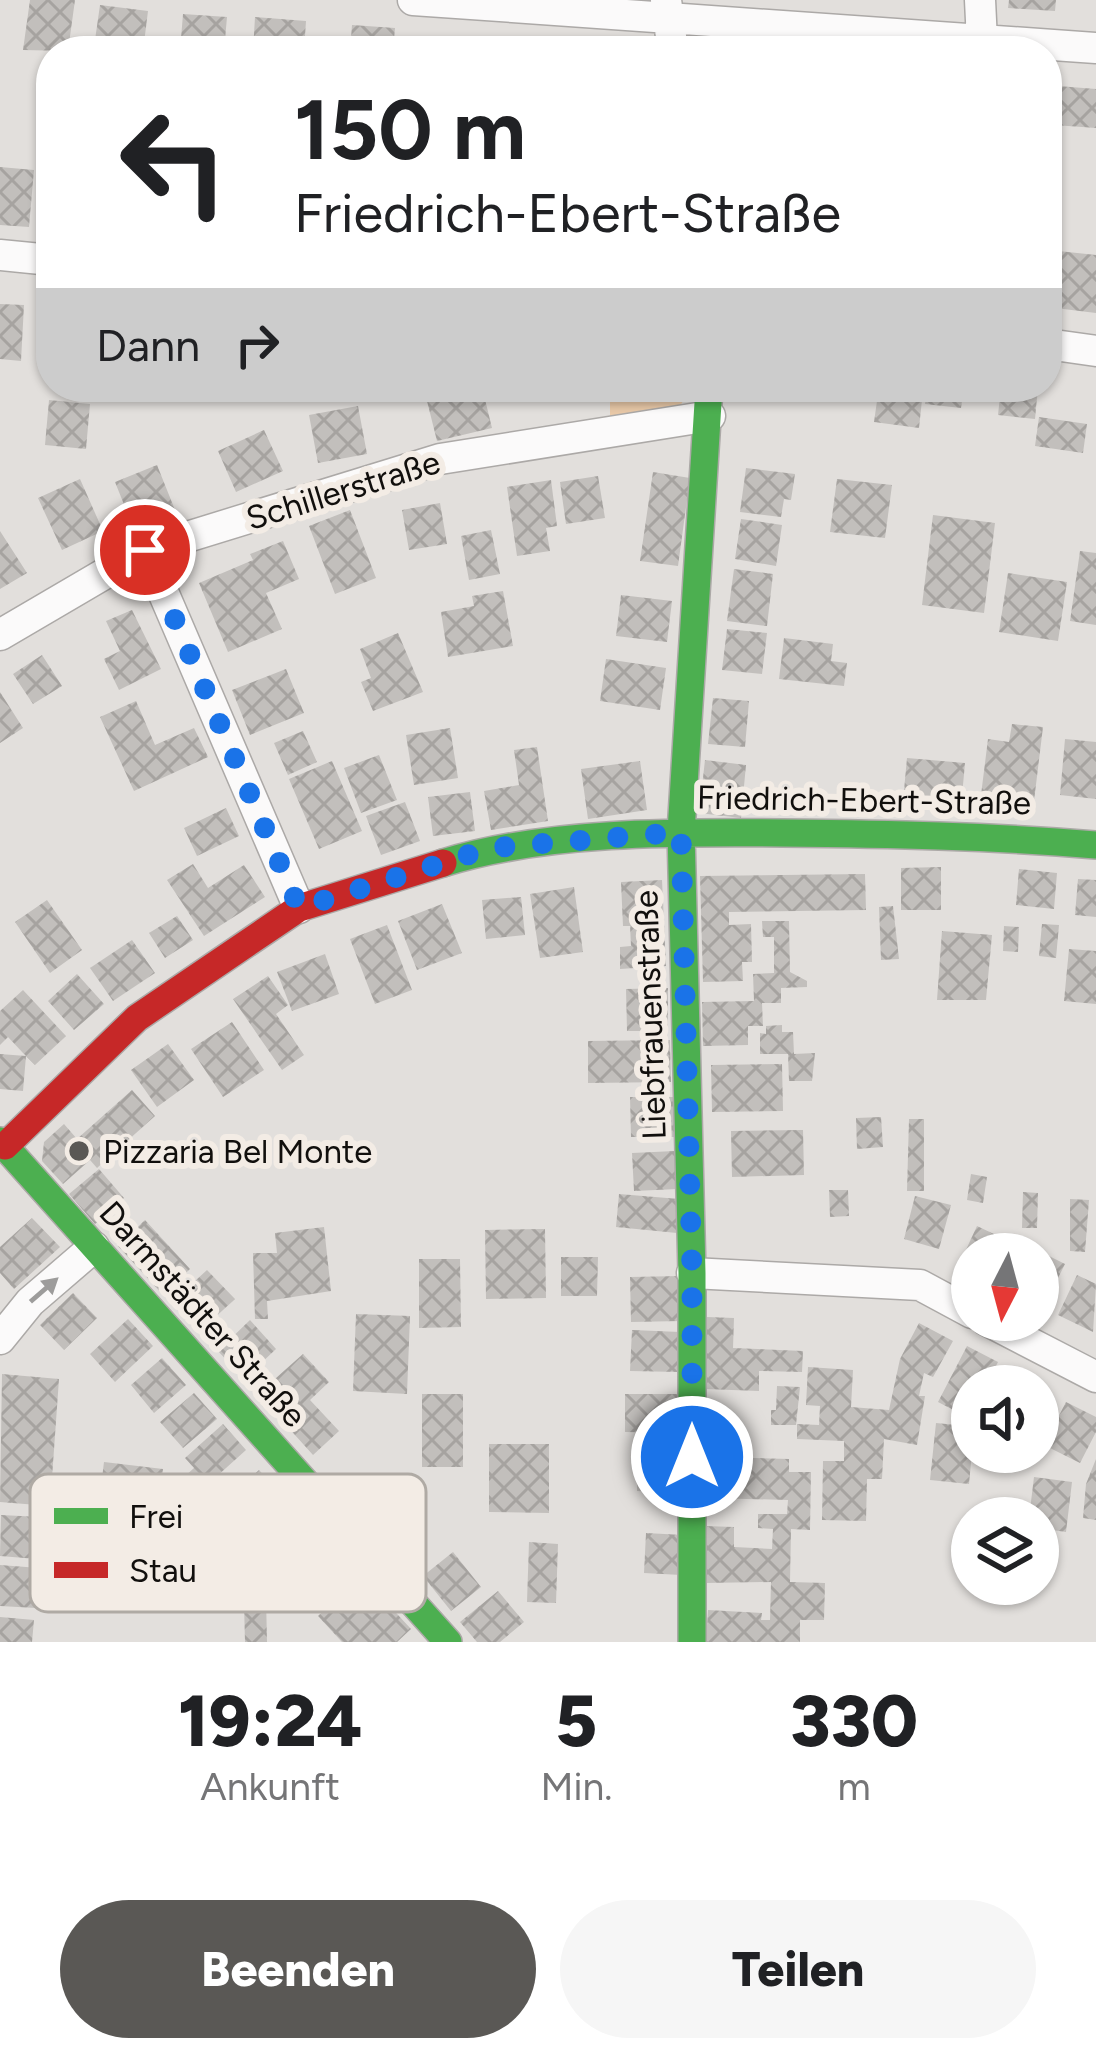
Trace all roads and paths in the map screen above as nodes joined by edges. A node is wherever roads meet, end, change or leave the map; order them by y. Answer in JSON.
{"nodes":[{"id":1,"x":413,"y":0,"type":"edge"},
{"id":2,"x":980,"y":0,"type":"edge"},
{"id":3,"x":667,"y":9,"type":"edge"},
{"id":4,"x":941,"y":36,"type":"edge"},
{"id":5,"x":982,"y":36,"type":"edge"},
{"id":6,"x":1062,"y":46,"type":"edge"},
{"id":7,"x":1096,"y":48,"type":"edge"},
{"id":8,"x":0,"y":255,"type":"edge"},
{"id":9,"x":36,"y":259,"type":"edge"},
{"id":10,"x":1062,"y":346,"type":"edge"},
{"id":11,"x":1096,"y":351,"type":"edge"},
{"id":12,"x":710,"y":402,"type":"edge"},
{"id":13,"x":145,"y":550,"type":"junction"},
{"id":14,"x":0,"y":635,"type":"edge"},
{"id":15,"x":681,"y":832,"type":"junction"},
{"id":16,"x":1096,"y":845,"type":"edge"},
{"id":17,"x":299,"y":908,"type":"junction"},
{"id":18,"x":3,"y":1144,"type":"edge"},
{"id":19,"x":94,"y":1247,"type":"junction"},
{"id":20,"x":692,"y":1273,"type":"junction"},
{"id":21,"x":951,"y":1301,"type":"edge"},
{"id":22,"x":0,"y":1339,"type":"edge"},
{"id":23,"x":1027,"y":1341,"type":"edge"},
{"id":24,"x":1096,"y":1377,"type":"edge"},
{"id":25,"x":297,"y":1474,"type":"edge"},
{"id":26,"x":421,"y":1612,"type":"edge"},
{"id":27,"x":448,"y":1642,"type":"edge"},
{"id":28,"x":692,"y":1642,"type":"edge"}],
"edges":[{"from":1,"to":3,"type":"street"},
{"from":2,"to":5,"type":"street"},
{"from":3,"to":4,"type":"street"},
{"from":6,"to":7,"type":"street"},
{"from":8,"to":9,"type":"street"},
{"from":10,"to":11,"type":"street"},
{"from":12,"to":13,"type":"street","name":"Schillerstraße"},
{"from":12,"to":15,"type":"street","name":"Liebfrauenstraße"},
{"from":13,"to":14,"type":"street","name":"Schillerstraße"},
{"from":13,"to":17,"type":"street"},
{"from":15,"to":16,"type":"street","name":"Friedrich-Ebert-Straße"},
{"from":15,"to":17,"type":"street","name":"Friedrich-Ebert-Straße"},
{"from":15,"to":20,"type":"street","name":"Liebfrauenstraße"},
{"from":17,"to":18,"type":"street","name":"Friedrich-Ebert-Straße"},
{"from":18,"to":19,"type":"street","name":"Darmstädter Straße"},
{"from":22,"to":19,"type":"street","one_way":true},
{"from":19,"to":25,"type":"street","name":"Darmstädter Straße"},
{"from":20,"to":21,"type":"street"},
{"from":20,"to":28,"type":"street","name":"Liebfrauenstraße"},
{"from":23,"to":24,"type":"street"},
{"from":26,"to":27,"type":"street","name":"Darmstädter Straße"}]}
